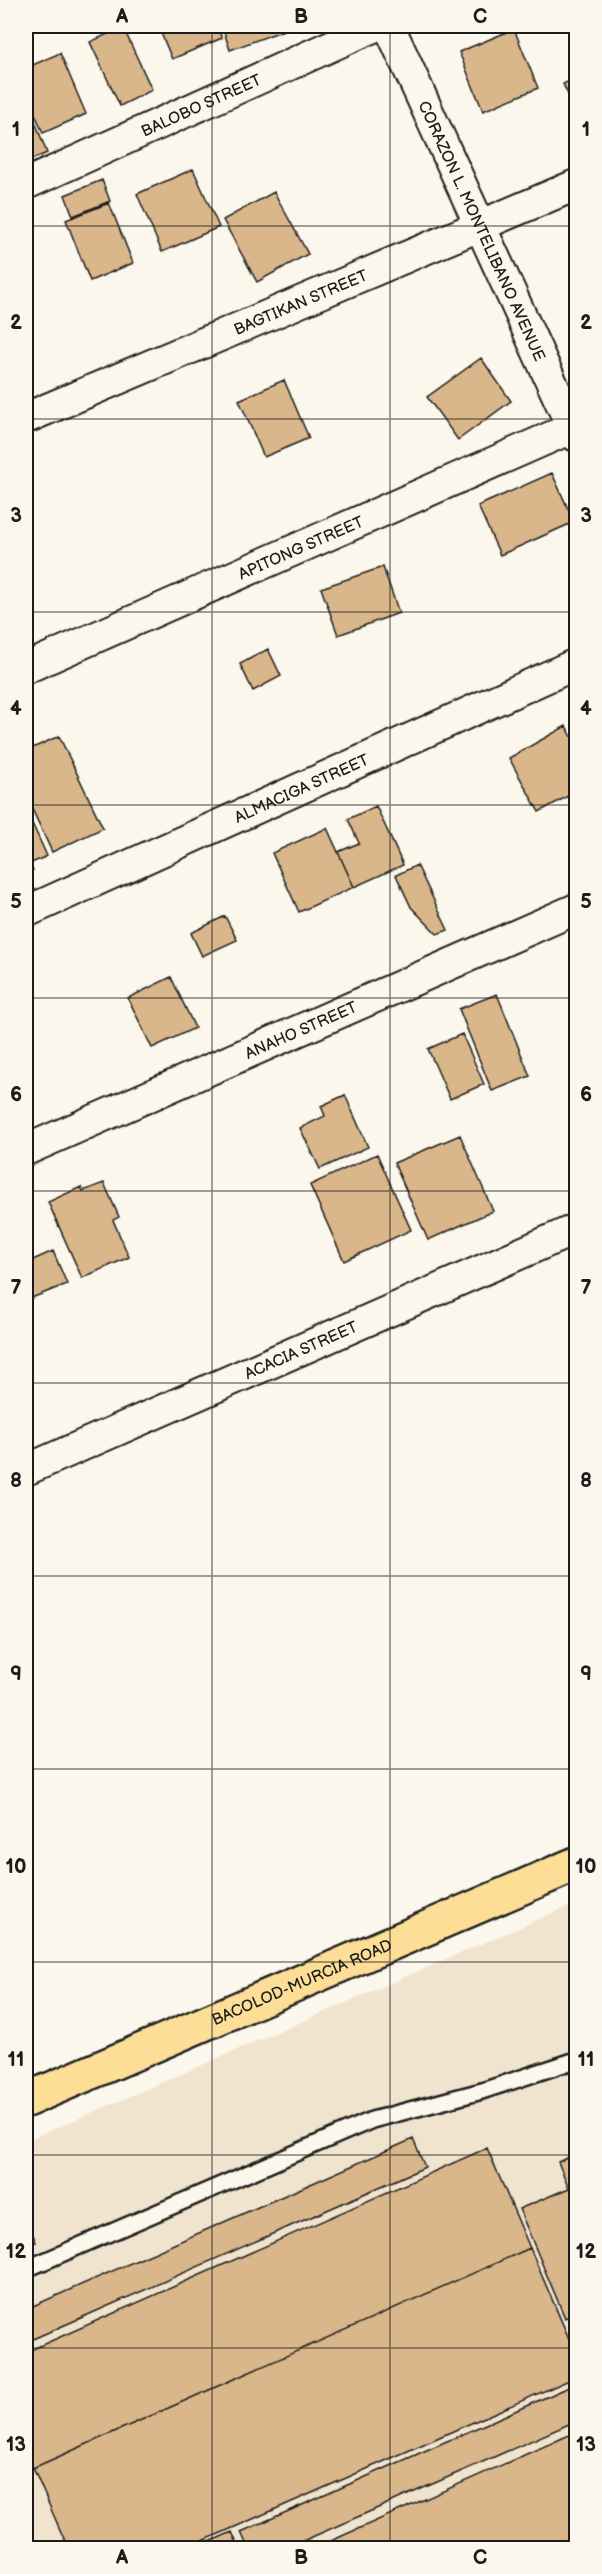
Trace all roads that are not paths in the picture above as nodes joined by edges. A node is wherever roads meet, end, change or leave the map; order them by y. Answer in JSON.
{"nodes":[{"id":1,"x":375,"y":26,"type":"edge"},
{"id":2,"x":389,"y":26,"type":"edge"},
{"id":3,"x":26,"y":184,"type":"edge"},
{"id":4,"x":576,"y":185,"type":"edge"},
{"id":5,"x":479,"y":226,"type":"junction"},
{"id":6,"x":26,"y":418,"type":"edge"},
{"id":7,"x":575,"y":430,"type":"edge"},
{"id":8,"x":576,"y":664,"type":"edge"},
{"id":9,"x":26,"y":668,"type":"edge"},
{"id":10,"x":576,"y":909,"type":"edge"},
{"id":11,"x":26,"y":912,"type":"edge"},
{"id":12,"x":26,"y":1150,"type":"edge"},
{"id":13,"x":576,"y":1230,"type":"edge"},
{"id":14,"x":26,"y":1470,"type":"edge"},
{"id":15,"x":576,"y":1864,"type":"edge"},
{"id":16,"x":576,"y":2060,"type":"edge"},
{"id":17,"x":26,"y":2100,"type":"edge"},
{"id":18,"x":26,"y":2268,"type":"edge"}],
"edges":[{"from":1,"to":3,"type":"street","name":"BALOBO STREET"},
{"from":2,"to":5,"type":"street","name":"CORAZON L. MONTELIBANO AVENUE"},
{"from":4,"to":5,"type":"street","name":"BAGTIKAN STREET"},
{"from":5,"to":6,"type":"street","name":"BAGTIKAN STREET"},
{"from":5,"to":7,"type":"street","name":"CORAZON L. MONTELIBANO AVENUE"},
{"from":7,"to":9,"type":"street","name":"APITONG STREET"},
{"from":8,"to":11,"type":"street","name":"ALMACIGA STREET"},
{"from":10,"to":12,"type":"street","name":"ANAHO STREET"},
{"from":13,"to":14,"type":"street","name":"ACACIA STREET"},
{"from":15,"to":17,"type":"highway","name":"BACOLOD-MURCIA ROAD"},
{"from":16,"to":18,"type":"lane"}]}
